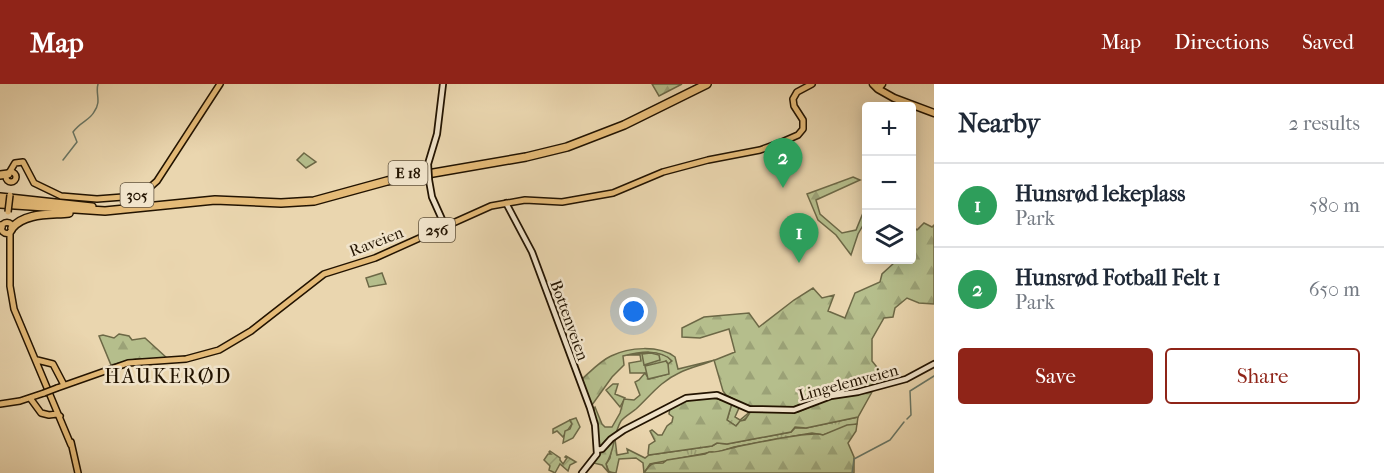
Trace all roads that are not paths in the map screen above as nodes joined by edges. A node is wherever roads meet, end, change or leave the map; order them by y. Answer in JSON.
{"nodes":[{"id":1,"x":220,"y":84,"type":"edge"},
{"id":2,"x":443,"y":84,"type":"edge"},
{"id":3,"x":698,"y":84,"type":"edge"},
{"id":4,"x":707,"y":84,"type":"edge"},
{"id":5,"x":812,"y":84,"type":"edge"},
{"id":6,"x":879,"y":85,"type":"edge"},
{"id":7,"x":934,"y":113,"type":"edge"},
{"id":8,"x":8,"y":177,"type":"edge"},
{"id":9,"x":0,"y":200,"type":"edge"},
{"id":10,"x":506,"y":203,"type":"junction"},
{"id":11,"x":105,"y":211,"type":"junction"},
{"id":12,"x":445,"y":226,"type":"junction"},
{"id":13,"x":6,"y":227,"type":"edge"},
{"id":14,"x":23,"y":333,"type":"junction"},
{"id":15,"x":37,"y":360,"type":"junction"},
{"id":16,"x":934,"y":364,"type":"edge"},
{"id":17,"x":41,"y":369,"type":"junction"},
{"id":18,"x":61,"y":387,"type":"junction"},
{"id":19,"x":31,"y":397,"type":"junction"},
{"id":20,"x":0,"y":404,"type":"edge"},
{"id":21,"x":56,"y":404,"type":"junction"},
{"id":22,"x":61,"y":418,"type":"junction"},
{"id":23,"x":71,"y":445,"type":"junction"},
{"id":24,"x":597,"y":450,"type":"junction"},
{"id":25,"x":78,"y":473,"type":"edge"},
{"id":26,"x":582,"y":473,"type":"edge"}],
"edges":[{"from":1,"to":8,"type":"main road","number":"305"},
{"from":2,"to":12,"type":"main road","bridge":true},
{"from":3,"to":9,"type":"highway","number":"E 18"},
{"from":4,"to":11,"type":"highway","number":"E 18"},
{"from":5,"to":10,"type":"main road","name":"Raveien","number":"256"},
{"from":6,"to":7,"type":"highway"},
{"from":8,"to":13,"type":"main road","number":"305","bridge":true},
{"from":9,"to":11,"type":"highway","number":"E 18"},
{"from":10,"to":12,"type":"main road","name":"Raveien","number":"256"},
{"from":10,"to":24,"type":"main road","name":"Bottenveien"},
{"from":11,"to":13,"type":"highway"},
{"from":12,"to":18,"type":"main road","name":"Raveien","number":"256"},
{"from":13,"to":14,"type":"main road","number":"305"},
{"from":14,"to":15,"type":"main road","number":"305"},
{"from":14,"to":21,"type":"main road","number":"305"},
{"from":15,"to":17,"type":"main road","number":"305"},
{"from":15,"to":18,"type":"main road","number":"305"},
{"from":16,"to":24,"type":"main road","name":"Lingelemveien"},
{"from":17,"to":18,"type":"main road"},
{"from":17,"to":23,"type":"main road","number":"305"},
{"from":18,"to":19,"type":"main road","name":"Raveien","bridge":true},
{"from":19,"to":20,"type":"main road"},
{"from":19,"to":21,"type":"main road"},
{"from":19,"to":22,"type":"main road"},
{"from":21,"to":22,"type":"main road","number":"305"},
{"from":22,"to":23,"type":"main road","number":"305"},
{"from":23,"to":25,"type":"main road","number":"305"},
{"from":24,"to":26,"type":"main road","name":"Lingelemveien"}]}
